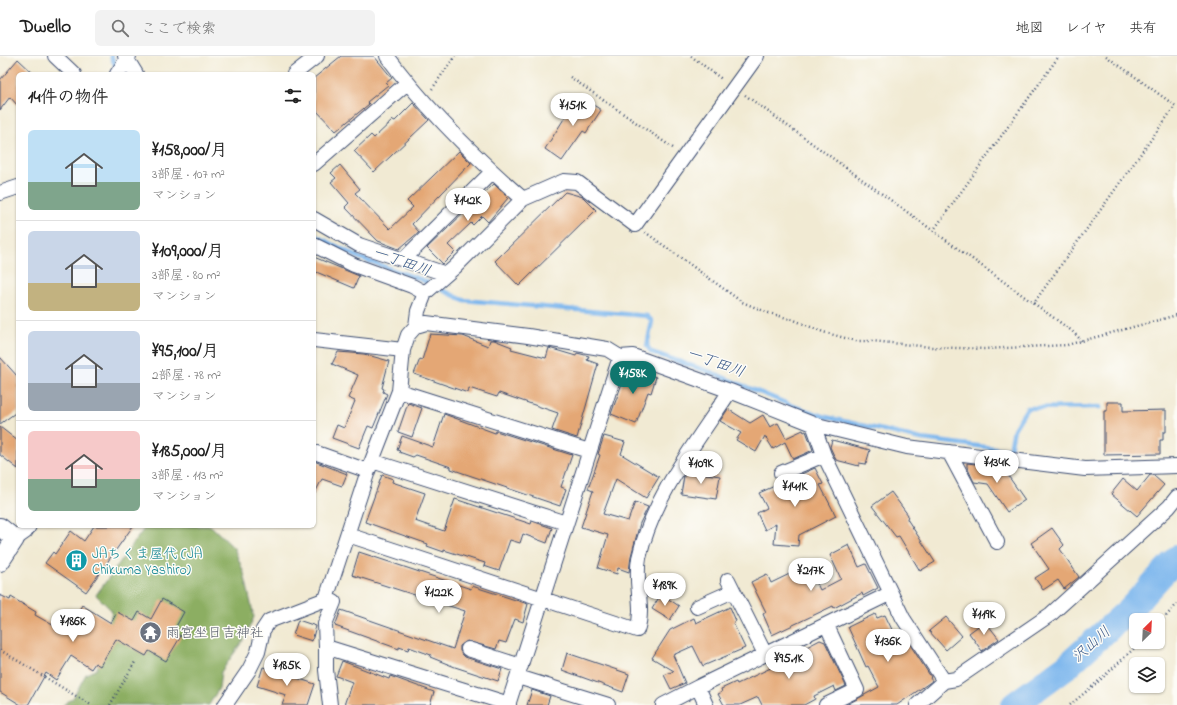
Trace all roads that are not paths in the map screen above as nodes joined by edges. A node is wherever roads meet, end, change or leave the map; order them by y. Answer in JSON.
{"nodes":[{"id":1,"x":56,"y":56,"type":"edge"},
{"id":2,"x":317,"y":56,"type":"edge"},
{"id":3,"x":387,"y":56,"type":"edge"},
{"id":4,"x":757,"y":56,"type":"edge"},
{"id":5,"x":124,"y":62,"type":"edge"},
{"id":6,"x":72,"y":72,"type":"edge"},
{"id":7,"x":134,"y":72,"type":"edge"},
{"id":8,"x":297,"y":72,"type":"edge"},
{"id":9,"x":407,"y":83,"type":"junction"},
{"id":10,"x":316,"y":162,"type":"edge"},
{"id":11,"x":492,"y":172,"type":"junction"},
{"id":12,"x":16,"y":188,"type":"edge"},
{"id":13,"x":0,"y":193,"type":"edge"},
{"id":14,"x":523,"y":200,"type":"junction"},
{"id":15,"x":316,"y":220,"type":"edge"},
{"id":16,"x":316,"y":246,"type":"edge"},
{"id":17,"x":403,"y":260,"type":"junction"},
{"id":18,"x":435,"y":284,"type":"junction"},
{"id":19,"x":416,"y":326,"type":"junction"},
{"id":20,"x":316,"y":340,"type":"edge"},
{"id":21,"x":403,"y":350,"type":"junction"},
{"id":22,"x":620,"y":357,"type":"junction"},
{"id":23,"x":399,"y":390,"type":"junction"},
{"id":24,"x":730,"y":391,"type":"junction"},
{"id":25,"x":813,"y":424,"type":"junction"},
{"id":26,"x":589,"y":451,"type":"junction"},
{"id":27,"x":316,"y":452,"type":"edge"},
{"id":28,"x":949,"y":452,"type":"junction"},
{"id":29,"x":824,"y":455,"type":"junction"},
{"id":30,"x":370,"y":466,"type":"junction"},
{"id":31,"x":1177,"y":466,"type":"edge"},
{"id":32,"x":782,"y":473,"type":"dead end"},
{"id":33,"x":1177,"y":497,"type":"edge"},
{"id":34,"x":566,"y":523,"type":"junction"},
{"id":35,"x":0,"y":527,"type":"edge"},
{"id":36,"x":27,"y":528,"type":"edge"},
{"id":37,"x":348,"y":535,"type":"junction"},
{"id":38,"x":15,"y":539,"type":"junction"},
{"id":39,"x":997,"y":542,"type":"dead end"},
{"id":40,"x":0,"y":562,"type":"edge"},
{"id":41,"x":891,"y":593,"type":"junction"},
{"id":42,"x":326,"y":599,"type":"junction"},
{"id":43,"x":542,"y":599,"type":"junction"},
{"id":44,"x":697,"y":607,"type":"dead end"},
{"id":45,"x":827,"y":626,"type":"junction"},
{"id":46,"x":326,"y":647,"type":"junction"},
{"id":47,"x":468,"y":649,"type":"dead end"},
{"id":48,"x":765,"y":654,"type":"junction"},
{"id":49,"x":519,"y":672,"type":"junction"},
{"id":50,"x":944,"y":681,"type":"junction"},
{"id":51,"x":698,"y":688,"type":"junction"},
{"id":52,"x":225,"y":705,"type":"edge"},
{"id":53,"x":330,"y":705,"type":"edge"},
{"id":54,"x":508,"y":705,"type":"edge"},
{"id":55,"x":608,"y":705,"type":"edge"},
{"id":56,"x":663,"y":705,"type":"edge"},
{"id":57,"x":706,"y":705,"type":"edge"},
{"id":58,"x":826,"y":705,"type":"edge"},
{"id":59,"x":917,"y":705,"type":"edge"}],
"edges":[{"from":1,"to":6,"type":"street"},
{"from":2,"to":8,"type":"street"},
{"from":3,"to":9,"type":"street"},
{"from":4,"to":14,"type":"street"},
{"from":5,"to":7,"type":"street"},
{"from":9,"to":10,"type":"street"},
{"from":9,"to":11,"type":"street"},
{"from":11,"to":14,"type":"street"},
{"from":11,"to":17,"type":"street"},
{"from":12,"to":13,"type":"street"},
{"from":14,"to":18,"type":"street"},
{"from":15,"to":17,"type":"street"},
{"from":16,"to":18,"type":"street"},
{"from":17,"to":18,"type":"street"},
{"from":18,"to":19,"type":"street"},
{"from":19,"to":21,"type":"street"},
{"from":19,"to":22,"type":"street"},
{"from":20,"to":21,"type":"street"},
{"from":21,"to":23,"type":"street"},
{"from":22,"to":24,"type":"street"},
{"from":22,"to":26,"type":"street"},
{"from":23,"to":26,"type":"street"},
{"from":23,"to":30,"type":"street"},
{"from":24,"to":25,"type":"street"},
{"from":24,"to":43,"type":"street"},
{"from":25,"to":28,"type":"street"},
{"from":25,"to":29,"type":"street"},
{"from":26,"to":34,"type":"street"},
{"from":27,"to":30,"type":"street"},
{"from":28,"to":31,"type":"street"},
{"from":28,"to":39,"type":"street"},
{"from":29,"to":32,"type":"street"},
{"from":29,"to":41,"type":"street"},
{"from":30,"to":34,"type":"street"},
{"from":30,"to":37,"type":"street"},
{"from":33,"to":50,"type":"street"},
{"from":34,"to":43,"type":"street"},
{"from":35,"to":38,"type":"main road"},
{"from":36,"to":38,"type":"street"},
{"from":37,"to":42,"type":"street"},
{"from":37,"to":43,"type":"street"},
{"from":38,"to":40,"type":"main road"},
{"from":41,"to":45,"type":"street"},
{"from":41,"to":50,"type":"street"},
{"from":42,"to":46,"type":"street"},
{"from":42,"to":52,"type":"street"},
{"from":43,"to":49,"type":"street"},
{"from":44,"to":48,"type":"street"},
{"from":45,"to":48,"type":"street"},
{"from":45,"to":58,"type":"street"},
{"from":46,"to":53,"type":"street"},
{"from":46,"to":54,"type":"street"},
{"from":47,"to":49,"type":"street"},
{"from":48,"to":51,"type":"street"},
{"from":49,"to":54,"type":"street"},
{"from":49,"to":55,"type":"street"},
{"from":50,"to":59,"type":"street"},
{"from":51,"to":56,"type":"street"},
{"from":51,"to":57,"type":"street"}]}
